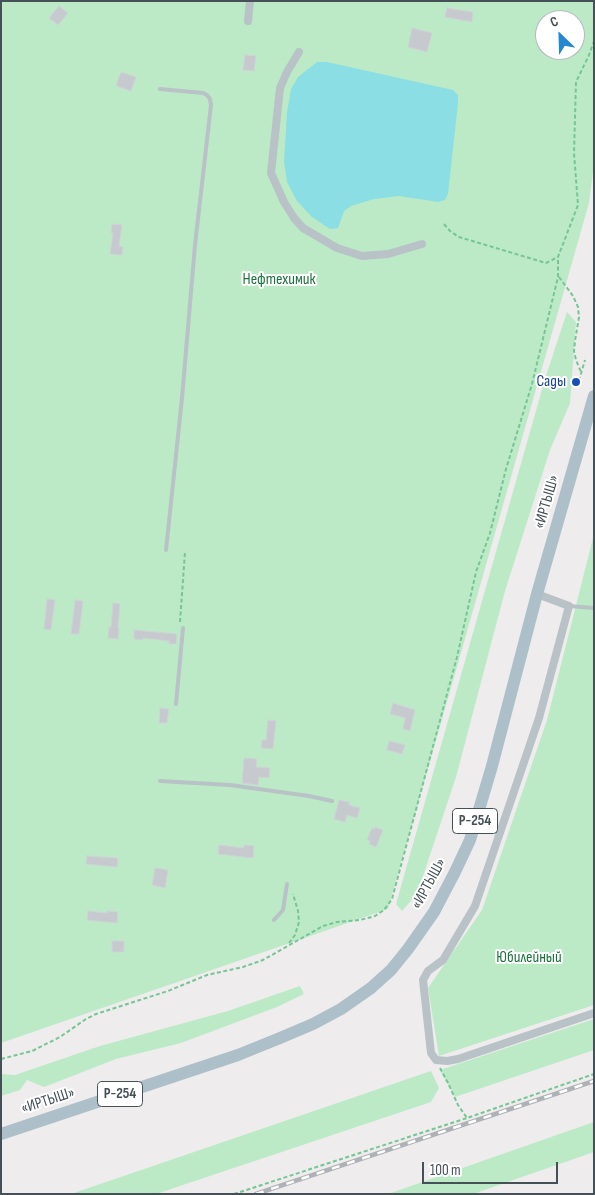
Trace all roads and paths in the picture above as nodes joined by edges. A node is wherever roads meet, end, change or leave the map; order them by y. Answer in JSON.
{"nodes":[{"id":1,"x":250,"y":1,"type":"edge"},
{"id":2,"x":248,"y":21,"type":"dead end"},
{"id":3,"x":594,"y":41,"type":"edge"},
{"id":4,"x":300,"y":52,"type":"dead end"},
{"id":5,"x":160,"y":89,"type":"dead end"},
{"id":6,"x":444,"y":224,"type":"dead end"},
{"id":7,"x":422,"y":244,"type":"dead end"},
{"id":8,"x":558,"y":257,"type":"junction"},
{"id":9,"x":558,"y":277,"type":"junction"},
{"id":10,"x":584,"y":360,"type":"dead end"},
{"id":11,"x":581,"y":372,"type":"junction"},
{"id":12,"x":577,"y":387,"type":"dead end"},
{"id":13,"x":594,"y":396,"type":"edge"},
{"id":14,"x":166,"y":550,"type":"dead end"},
{"id":15,"x":185,"y":552,"type":"dead end"},
{"id":16,"x":537,"y":594,"type":"junction"},
{"id":17,"x":569,"y":606,"type":"junction"},
{"id":18,"x":594,"y":608,"type":"edge"},
{"id":19,"x":181,"y":628,"type":"joint"},
{"id":20,"x":176,"y":704,"type":"dead end"},
{"id":21,"x":160,"y":781,"type":"dead end"},
{"id":22,"x":332,"y":801,"type":"dead end"},
{"id":23,"x":286,"y":884,"type":"dead end"},
{"id":24,"x":292,"y":890,"type":"dead end"},
{"id":25,"x":274,"y":920,"type":"dead end"},
{"id":26,"x":287,"y":945,"type":"junction"},
{"id":27,"x":594,"y":1013,"type":"edge"},
{"id":28,"x":1,"y":1059,"type":"edge"},
{"id":29,"x":436,"y":1060,"type":"junction"},
{"id":30,"x":594,"y":1074,"type":"edge"},
{"id":31,"x":467,"y":1118,"type":"junction"},
{"id":32,"x":1,"y":1134,"type":"edge"},
{"id":33,"x":234,"y":1194,"type":"edge"}],
"edges":[{"from":1,"to":2,"type":"street"},
{"from":3,"to":8,"type":"path"},
{"from":4,"to":7,"type":"street"},
{"from":5,"to":14,"type":"lane"},
{"from":6,"to":8,"type":"path"},
{"from":8,"to":9,"type":"path"},
{"from":9,"to":11,"type":"path"},
{"from":9,"to":26,"type":"path"},
{"from":10,"to":11,"type":"path"},
{"from":11,"to":12,"type":"path"},
{"from":13,"to":16,"type":"main road","name":"«ИРТЫШ»","number":"Р-254"},
{"from":15,"to":19,"type":"path"},
{"from":16,"to":17,"type":"street"},
{"from":16,"to":32,"type":"main road","name":"«ИРТЫШ»","number":"Р-254"},
{"from":17,"to":18,"type":"lane"},
{"from":17,"to":29,"type":"street"},
{"from":19,"to":20,"type":"lane"},
{"from":21,"to":22,"type":"lane"},
{"from":23,"to":25,"type":"lane"},
{"from":24,"to":26,"type":"path"},
{"from":26,"to":28,"type":"path"},
{"from":27,"to":29,"type":"street"},
{"from":29,"to":31,"type":"path"},
{"from":30,"to":31,"type":"path"},
{"from":31,"to":33,"type":"path"}]}
